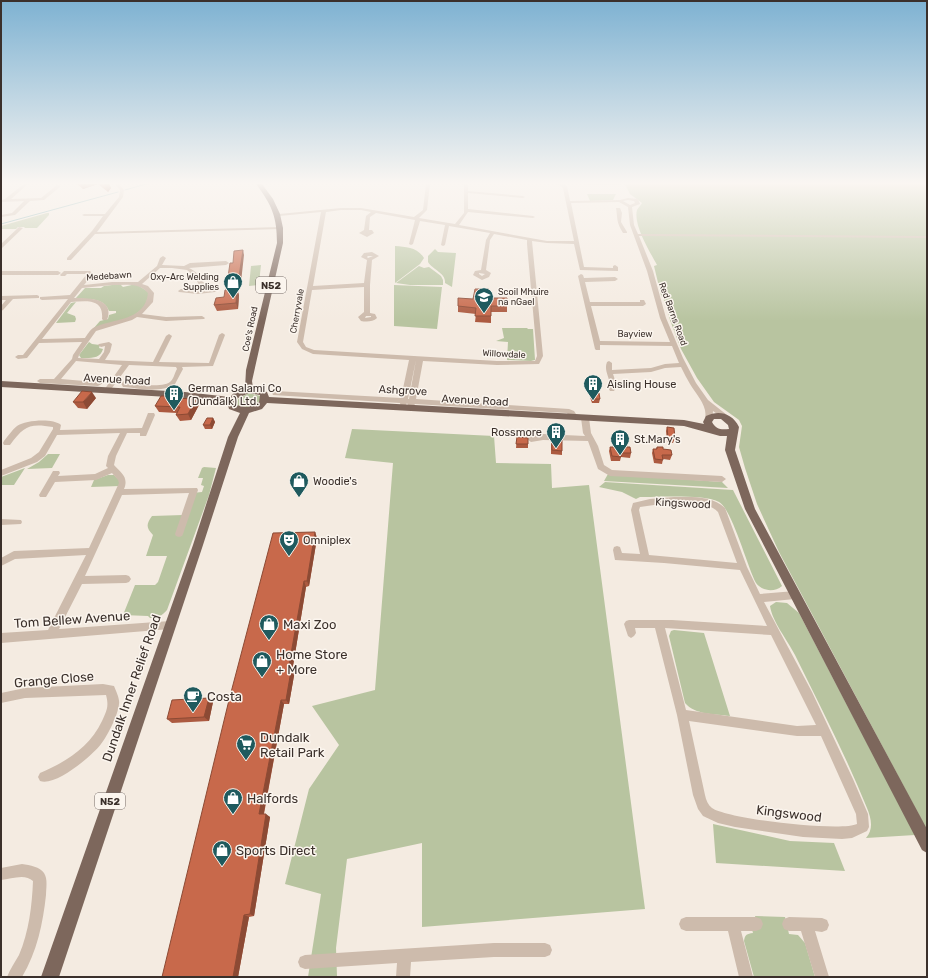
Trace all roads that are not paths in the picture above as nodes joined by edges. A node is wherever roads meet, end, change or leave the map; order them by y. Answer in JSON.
{"nodes":[{"id":1,"x":19,"y":230,"type":"edge"},
{"id":2,"x":232,"y":230,"type":"edge"},
{"id":3,"x":281,"y":230,"type":"edge"},
{"id":4,"x":321,"y":230,"type":"edge"},
{"id":5,"x":414,"y":230,"type":"edge"},
{"id":6,"x":444,"y":230,"type":"edge"},
{"id":7,"x":478,"y":230,"type":"edge"},
{"id":8,"x":574,"y":230,"type":"edge"},
{"id":9,"x":634,"y":230,"type":"edge"},
{"id":10,"x":94,"y":232,"type":"joint"},
{"id":11,"x":492,"y":232,"type":"junction"},
{"id":12,"x":636,"y":235,"type":"junction"},
{"id":13,"x":927,"y":237,"type":"edge"},
{"id":14,"x":530,"y":239,"type":"junction"},
{"id":15,"x":577,"y":243,"type":"junction"},
{"id":16,"x":411,"y":244,"type":"dead end"},
{"id":17,"x":443,"y":245,"type":"dead end"},
{"id":18,"x":1,"y":247,"type":"edge"},
{"id":19,"x":162,"y":258,"type":"dead end"},
{"id":20,"x":69,"y":259,"type":"dead end"},
{"id":21,"x":370,"y":259,"type":"dead end"},
{"id":22,"x":226,"y":264,"type":"dead end"},
{"id":23,"x":159,"y":267,"type":"junction"},
{"id":24,"x":186,"y":267,"type":"junction"},
{"id":25,"x":615,"y":267,"type":"dead end"},
{"id":26,"x":484,"y":271,"type":"dead end"},
{"id":27,"x":1,"y":273,"type":"edge"},
{"id":28,"x":615,"y":280,"type":"dead end"},
{"id":29,"x":140,"y":283,"type":"junction"},
{"id":30,"x":367,"y":285,"type":"junction"},
{"id":31,"x":80,"y":287,"type":"junction"},
{"id":32,"x":310,"y":288,"type":"junction"},
{"id":33,"x":215,"y":290,"type":"dead end"},
{"id":34,"x":181,"y":291,"type":"dead end"},
{"id":35,"x":198,"y":292,"type":"junction"},
{"id":36,"x":1,"y":298,"type":"edge"},
{"id":37,"x":11,"y":298,"type":"junction"},
{"id":38,"x":71,"y":299,"type":"junction"},
{"id":39,"x":588,"y":304,"type":"junction"},
{"id":40,"x":643,"y":305,"type":"dead end"},
{"id":41,"x":1,"y":309,"type":"edge"},
{"id":42,"x":367,"y":314,"type":"dead end"},
{"id":43,"x":108,"y":315,"type":"dead end"},
{"id":44,"x":138,"y":315,"type":"junction"},
{"id":45,"x":202,"y":318,"type":"dead end"},
{"id":46,"x":222,"y":335,"type":"dead end"},
{"id":47,"x":170,"y":336,"type":"dead end"},
{"id":48,"x":87,"y":340,"type":"junction"},
{"id":49,"x":39,"y":341,"type":"junction"},
{"id":50,"x":674,"y":344,"type":"junction"},
{"id":51,"x":101,"y":345,"type":"dead end"},
{"id":52,"x":18,"y":357,"type":"dead end"},
{"id":53,"x":75,"y":359,"type":"junction"},
{"id":54,"x":417,"y":359,"type":"junction"},
{"id":55,"x":100,"y":362,"type":"junction"},
{"id":56,"x":127,"y":364,"type":"junction"},
{"id":57,"x":155,"y":364,"type":"junction"},
{"id":58,"x":609,"y":364,"type":"dead end"},
{"id":59,"x":178,"y":365,"type":"junction"},
{"id":60,"x":683,"y":365,"type":"junction"},
{"id":61,"x":609,"y":372,"type":"junction"},
{"id":62,"x":102,"y":379,"type":"dead end"},
{"id":63,"x":40,"y":381,"type":"dead end"},
{"id":64,"x":56,"y":381,"type":"junction"},
{"id":65,"x":124,"y":383,"type":"dead end"},
{"id":66,"x":1,"y":384,"type":"edge"},
{"id":67,"x":612,"y":389,"type":"dead end"},
{"id":68,"x":107,"y":390,"type":"junction"},
{"id":69,"x":249,"y":390,"type":"junction"},
{"id":70,"x":275,"y":393,"type":"dead end"},
{"id":71,"x":232,"y":400,"type":"junction"},
{"id":72,"x":264,"y":400,"type":"junction"},
{"id":73,"x":705,"y":401,"type":"junction"},
{"id":74,"x":407,"y":405,"type":"junction"},
{"id":75,"x":245,"y":411,"type":"junction"},
{"id":76,"x":151,"y":415,"type":"dead end"},
{"id":77,"x":724,"y":417,"type":"junction"},
{"id":78,"x":584,"y":418,"type":"junction"},
{"id":79,"x":708,"y":419,"type":"junction"},
{"id":80,"x":684,"y":423,"type":"junction"},
{"id":81,"x":125,"y":430,"type":"junction"},
{"id":82,"x":715,"y":431,"type":"junction"},
{"id":83,"x":732,"y":432,"type":"junction"},
{"id":84,"x":55,"y":433,"type":"junction"},
{"id":85,"x":531,"y":439,"type":"dead end"},
{"id":86,"x":590,"y":439,"type":"junction"},
{"id":87,"x":7,"y":443,"type":"dead end"},
{"id":88,"x":730,"y":450,"type":"junction"},
{"id":89,"x":113,"y":469,"type":"junction"},
{"id":90,"x":1,"y":473,"type":"edge"},
{"id":91,"x":722,"y":480,"type":"dead end"},
{"id":92,"x":119,"y":492,"type":"junction"},
{"id":93,"x":42,"y":495,"type":"dead end"},
{"id":94,"x":1,"y":522,"type":"edge"},
{"id":95,"x":18,"y":522,"type":"dead end"},
{"id":96,"x":179,"y":534,"type":"dead end"},
{"id":97,"x":617,"y":550,"type":"dead end"},
{"id":98,"x":92,"y":551,"type":"junction"},
{"id":99,"x":646,"y":558,"type":"junction"},
{"id":100,"x":1,"y":562,"type":"edge"},
{"id":101,"x":743,"y":566,"type":"junction"},
{"id":102,"x":126,"y":579,"type":"dead end"},
{"id":103,"x":79,"y":580,"type":"junction"},
{"id":104,"x":796,"y":595,"type":"junction"},
{"id":105,"x":756,"y":598,"type":"junction"},
{"id":106,"x":170,"y":625,"type":"junction"},
{"id":107,"x":659,"y":625,"type":"junction"},
{"id":108,"x":775,"y":631,"type":"junction"},
{"id":109,"x":631,"y":633,"type":"dead end"},
{"id":110,"x":51,"y":634,"type":"junction"},
{"id":111,"x":1,"y":638,"type":"edge"},
{"id":112,"x":1,"y":698,"type":"edge"},
{"id":113,"x":682,"y":715,"type":"junction"},
{"id":114,"x":824,"y":730,"type":"junction"},
{"id":115,"x":44,"y":777,"type":"dead end"},
{"id":116,"x":927,"y":846,"type":"edge"},
{"id":117,"x":1,"y":874,"type":"edge"},
{"id":118,"x":686,"y":924,"type":"dead end"},
{"id":119,"x":733,"y":924,"type":"junction"},
{"id":120,"x":756,"y":924,"type":"dead end"},
{"id":121,"x":789,"y":924,"type":"dead end"},
{"id":122,"x":806,"y":925,"type":"junction"},
{"id":123,"x":822,"y":925,"type":"dead end"},
{"id":124,"x":545,"y":950,"type":"dead end"},
{"id":125,"x":406,"y":955,"type":"junction"},
{"id":126,"x":305,"y":962,"type":"dead end"},
{"id":127,"x":14,"y":977,"type":"edge"},
{"id":128,"x":50,"y":977,"type":"edge"},
{"id":129,"x":403,"y":977,"type":"edge"},
{"id":130,"x":746,"y":977,"type":"edge"},
{"id":131,"x":822,"y":977,"type":"edge"}],
"edges":[{"from":1,"to":18,"type":"street"},
{"from":2,"to":10,"type":"street"},
{"from":3,"to":69,"type":"main road","name":"Coe's Road","number":"N52"},
{"from":4,"to":32,"type":"street","name":"Cherryvale"},
{"from":5,"to":16,"type":"street"},
{"from":6,"to":17,"type":"street"},
{"from":7,"to":11,"type":"street"},
{"from":8,"to":15,"type":"street"},
{"from":9,"to":12,"type":"street","name":"Red Barns Road"},
{"from":10,"to":20,"type":"street"},
{"from":11,"to":14,"type":"street"},
{"from":11,"to":26,"type":"street"},
{"from":12,"to":13,"type":"street"},
{"from":12,"to":50,"type":"street","name":"Red Barns Road"},
{"from":14,"to":15,"type":"street"},
{"from":14,"to":54,"type":"street","name":"Willowdale"},
{"from":15,"to":25,"type":"street"},
{"from":19,"to":23,"type":"street","name":"Medebawn"},
{"from":21,"to":30,"type":"street"},
{"from":22,"to":24,"type":"street"},
{"from":23,"to":24,"type":"street"},
{"from":23,"to":29,"type":"street","name":"Medebawn"},
{"from":24,"to":35,"type":"street"},
{"from":27,"to":31,"type":"street","name":"Medebawn"},
{"from":28,"to":39,"type":"street","name":"Bayview"},
{"from":29,"to":31,"type":"street","name":"Medebawn"},
{"from":29,"to":44,"type":"street","name":"Medebawn"},
{"from":30,"to":32,"type":"street"},
{"from":30,"to":42,"type":"street"},
{"from":31,"to":38,"type":"street","name":"Medebawn"},
{"from":32,"to":54,"type":"street","name":"Cherryvale"},
{"from":33,"to":35,"type":"street"},
{"from":34,"to":35,"type":"street"},
{"from":36,"to":37,"type":"street"},
{"from":37,"to":38,"type":"street"},
{"from":37,"to":41,"type":"street"},
{"from":38,"to":43,"type":"street"},
{"from":38,"to":49,"type":"street","name":"Medebawn"},
{"from":39,"to":40,"type":"street"},
{"from":39,"to":50,"type":"street","name":"Bayview"},
{"from":44,"to":45,"type":"street"},
{"from":44,"to":48,"type":"street","name":"Medebawn"},
{"from":46,"to":59,"type":"street"},
{"from":47,"to":57,"type":"street"},
{"from":48,"to":49,"type":"street"},
{"from":48,"to":53,"type":"street","name":"Medebawn"},
{"from":49,"to":52,"type":"street","name":"Medebawn"},
{"from":50,"to":60,"type":"street","name":"Red Barns Road"},
{"from":51,"to":55,"type":"street"},
{"from":53,"to":55,"type":"street"},
{"from":53,"to":64,"type":"street","name":"Medebawn"},
{"from":54,"to":74,"type":"street"},
{"from":55,"to":56,"type":"street"},
{"from":56,"to":57,"type":"street"},
{"from":56,"to":68,"type":"street"},
{"from":57,"to":59,"type":"street"},
{"from":58,"to":61,"type":"street"},
{"from":59,"to":65,"type":"street"},
{"from":60,"to":61,"type":"street"},
{"from":60,"to":73,"type":"street","name":"Red Barns Road"},
{"from":61,"to":67,"type":"street"},
{"from":62,"to":64,"type":"street"},
{"from":63,"to":64,"type":"street"},
{"from":66,"to":68,"type":"main road","name":"Avenue Road"},
{"from":68,"to":71,"type":"main road","name":"Avenue Road"},
{"from":69,"to":71,"type":"main road"},
{"from":69,"to":72,"type":"main road"},
{"from":70,"to":74,"type":"street","name":"Ashgrove"},
{"from":71,"to":75,"type":"main road"},
{"from":72,"to":74,"type":"main road","name":"Avenue Road"},
{"from":72,"to":75,"type":"main road"},
{"from":73,"to":77,"type":"street","name":"Red Barns Road"},
{"from":73,"to":79,"type":"street","name":"Red Barns Road"},
{"from":74,"to":78,"type":"main road","name":"Avenue Road"},
{"from":75,"to":106,"type":"main road","name":"Dundalk Inner Relief Road","number":"N52"},
{"from":76,"to":81,"type":"street"},
{"from":77,"to":79,"type":"main road","name":"Avenue Road"},
{"from":77,"to":83,"type":"main road"},
{"from":78,"to":80,"type":"main road","name":"Avenue Road"},
{"from":78,"to":86,"type":"street"},
{"from":79,"to":80,"type":"main road","name":"Avenue Road"},
{"from":79,"to":82,"type":"main road"},
{"from":80,"to":82,"type":"main road","name":"Avenue Road"},
{"from":81,"to":84,"type":"street"},
{"from":81,"to":89,"type":"street"},
{"from":82,"to":83,"type":"main road","name":"Avenue Road"},
{"from":82,"to":88,"type":"main road"},
{"from":83,"to":88,"type":"main road"},
{"from":84,"to":87,"type":"street"},
{"from":84,"to":90,"type":"street"},
{"from":85,"to":86,"type":"street"},
{"from":86,"to":91,"type":"street"},
{"from":88,"to":104,"type":"main road"},
{"from":89,"to":92,"type":"street"},
{"from":89,"to":93,"type":"street"},
{"from":92,"to":96,"type":"street"},
{"from":92,"to":98,"type":"street"},
{"from":94,"to":95,"type":"street"},
{"from":97,"to":99,"type":"street"},
{"from":98,"to":100,"type":"street"},
{"from":98,"to":103,"type":"street"},
{"from":99,"to":101,"type":"street"},
{"from":99,"to":101,"type":"street","name":"Kingswood"},
{"from":101,"to":105,"type":"street","name":"Kingswood"},
{"from":102,"to":103,"type":"street"},
{"from":103,"to":110,"type":"street"},
{"from":104,"to":105,"type":"street"},
{"from":104,"to":116,"type":"main road"},
{"from":105,"to":108,"type":"street","name":"Kingswood"},
{"from":106,"to":110,"type":"street","name":"Tom Bellew Avenue"},
{"from":106,"to":128,"type":"main road","name":"Dundalk Inner Relief Road","number":"N52"},
{"from":107,"to":108,"type":"street"},
{"from":107,"to":109,"type":"street"},
{"from":107,"to":113,"type":"street","name":"Kingswood"},
{"from":108,"to":114,"type":"street","name":"Kingswood"},
{"from":110,"to":111,"type":"street","name":"Tom Bellew Avenue"},
{"from":112,"to":115,"type":"street","name":"Grange Close"},
{"from":113,"to":114,"type":"street"},
{"from":113,"to":114,"type":"street","name":"Kingswood"},
{"from":117,"to":127,"type":"street"},
{"from":118,"to":119,"type":"street"},
{"from":119,"to":120,"type":"street"},
{"from":119,"to":130,"type":"street"},
{"from":121,"to":122,"type":"street"},
{"from":122,"to":123,"type":"street"},
{"from":122,"to":131,"type":"street"},
{"from":124,"to":125,"type":"street"},
{"from":125,"to":126,"type":"street"},
{"from":125,"to":129,"type":"street"}]}
